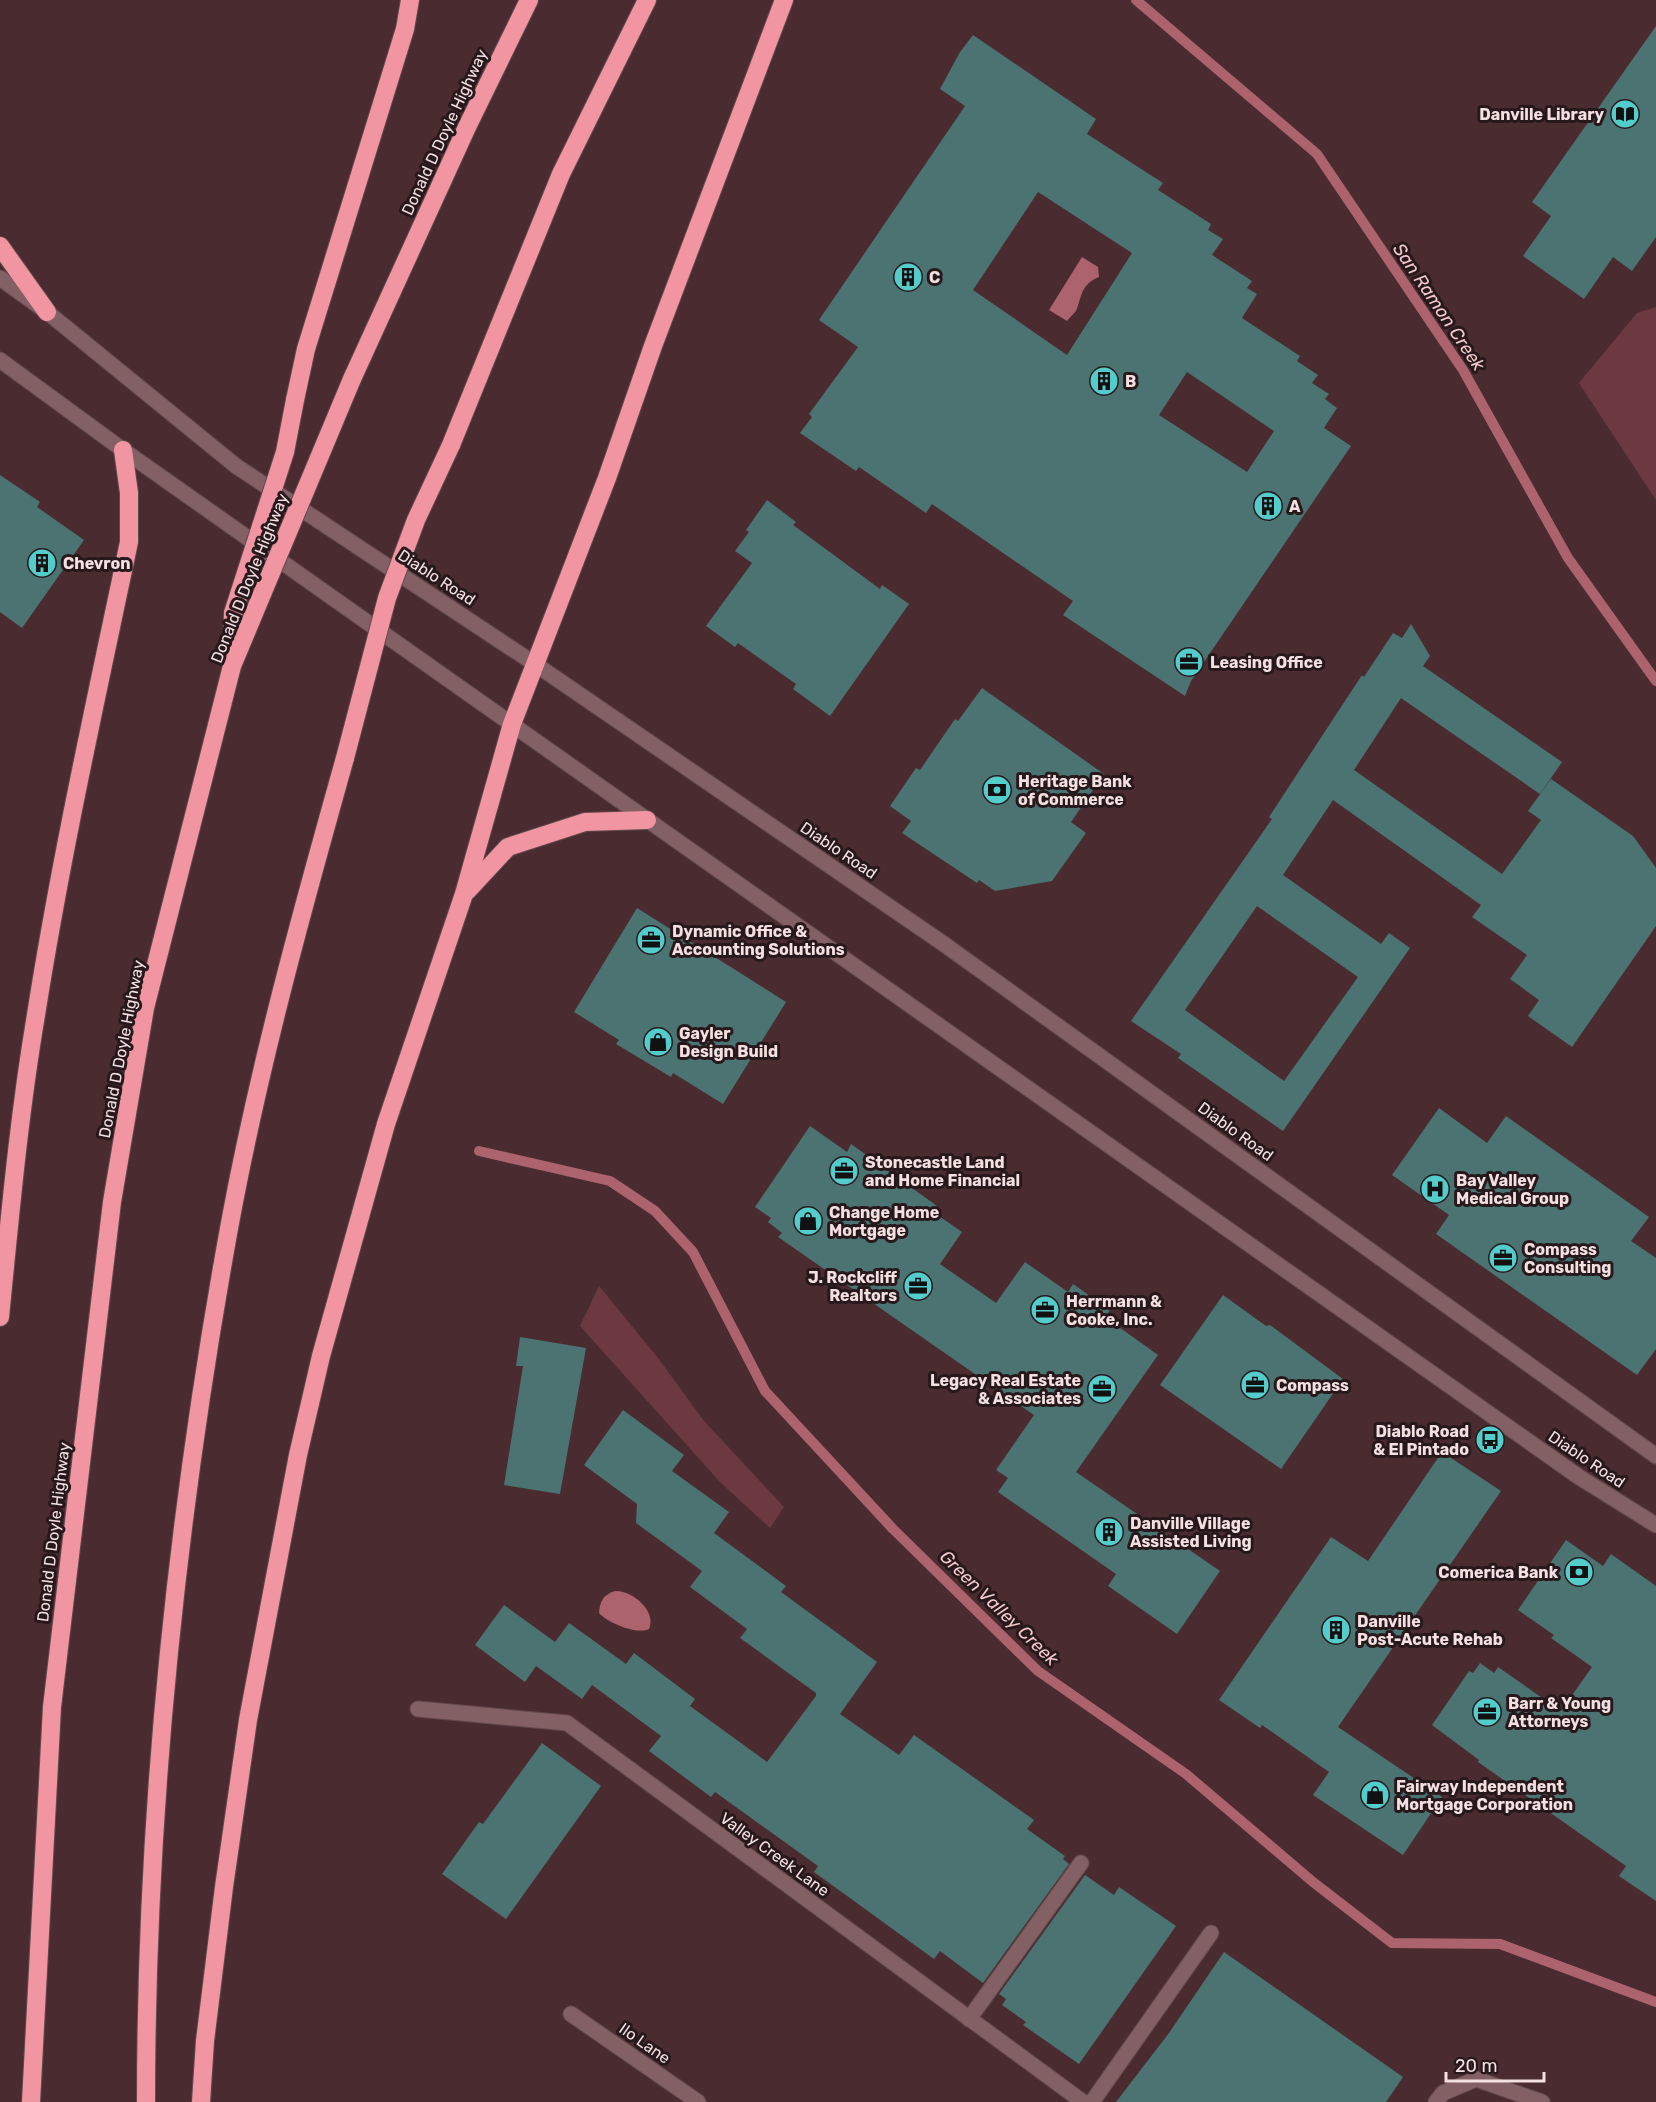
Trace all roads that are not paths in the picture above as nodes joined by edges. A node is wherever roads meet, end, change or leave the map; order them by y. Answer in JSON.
{"nodes":[{"id":1,"x":410,"y":0,"type":"edge"},
{"id":2,"x":529,"y":0,"type":"edge"},
{"id":3,"x":647,"y":0,"type":"edge"},
{"id":4,"x":784,"y":0,"type":"edge"},
{"id":5,"x":0,"y":246,"type":"edge"},
{"id":6,"x":0,"y":278,"type":"edge"},
{"id":7,"x":48,"y":312,"type":"junction"},
{"id":8,"x":0,"y":360,"type":"edge"},
{"id":9,"x":123,"y":450,"type":"junction"},
{"id":10,"x":535,"y":664,"type":"junction"},
{"id":11,"x":232,"y":666,"type":"junction"},
{"id":12,"x":512,"y":724,"type":"junction"},
{"id":13,"x":647,"y":820,"type":"junction"},
{"id":14,"x":464,"y":894,"type":"junction"},
{"id":15,"x":0,"y":1317,"type":"edge"},
{"id":16,"x":1656,"y":1456,"type":"edge"},
{"id":17,"x":1656,"y":1525,"type":"edge"},
{"id":18,"x":418,"y":1710,"type":"dead end"},
{"id":19,"x":1082,"y":1863,"type":"dead end"},
{"id":20,"x":1211,"y":1933,"type":"dead end"},
{"id":21,"x":571,"y":2013,"type":"dead end"},
{"id":22,"x":969,"y":2019,"type":"junction"},
{"id":23,"x":31,"y":2102,"type":"edge"},
{"id":24,"x":146,"y":2102,"type":"edge"},
{"id":25,"x":201,"y":2102,"type":"edge"},
{"id":26,"x":698,"y":2102,"type":"edge"},
{"id":27,"x":1083,"y":2102,"type":"edge"},
{"id":28,"x":1092,"y":2102,"type":"edge"},
{"id":29,"x":1436,"y":2102,"type":"edge"},
{"id":30,"x":1542,"y":2102,"type":"edge"}],
"edges":[{"from":1,"to":11,"type":"highway","bridge":true},
{"from":2,"to":11,"type":"highway","name":"Donald D Doyle Highway","bridge":true},
{"from":3,"to":24,"type":"highway","bridge":true},
{"from":4,"to":10,"type":"highway"},
{"from":5,"to":7,"type":"highway"},
{"from":6,"to":7,"type":"street","name":"Diablo Road"},
{"from":7,"to":10,"type":"street","name":"Diablo Road"},
{"from":8,"to":9,"type":"street","name":"Diablo Road"},
{"from":9,"to":12,"type":"street","name":"Diablo Road"},
{"from":9,"to":15,"type":"highway"},
{"from":10,"to":12,"type":"highway"},
{"from":10,"to":16,"type":"street","name":"Diablo Road"},
{"from":11,"to":23,"type":"highway","name":"Donald D Doyle Highway"},
{"from":12,"to":13,"type":"street","name":"Diablo Road"},
{"from":12,"to":14,"type":"highway"},
{"from":13,"to":14,"type":"highway"},
{"from":13,"to":17,"type":"street","name":"Diablo Road"},
{"from":14,"to":25,"type":"highway"},
{"from":18,"to":22,"type":"street","name":"Valley Creek Lane"},
{"from":19,"to":22,"type":"street"},
{"from":20,"to":28,"type":"street"},
{"from":21,"to":26,"type":"street","name":"Ilo Lane"},
{"from":22,"to":27,"type":"street","name":"Valley Creek Lane"},
{"from":29,"to":30,"type":"street"}]}
